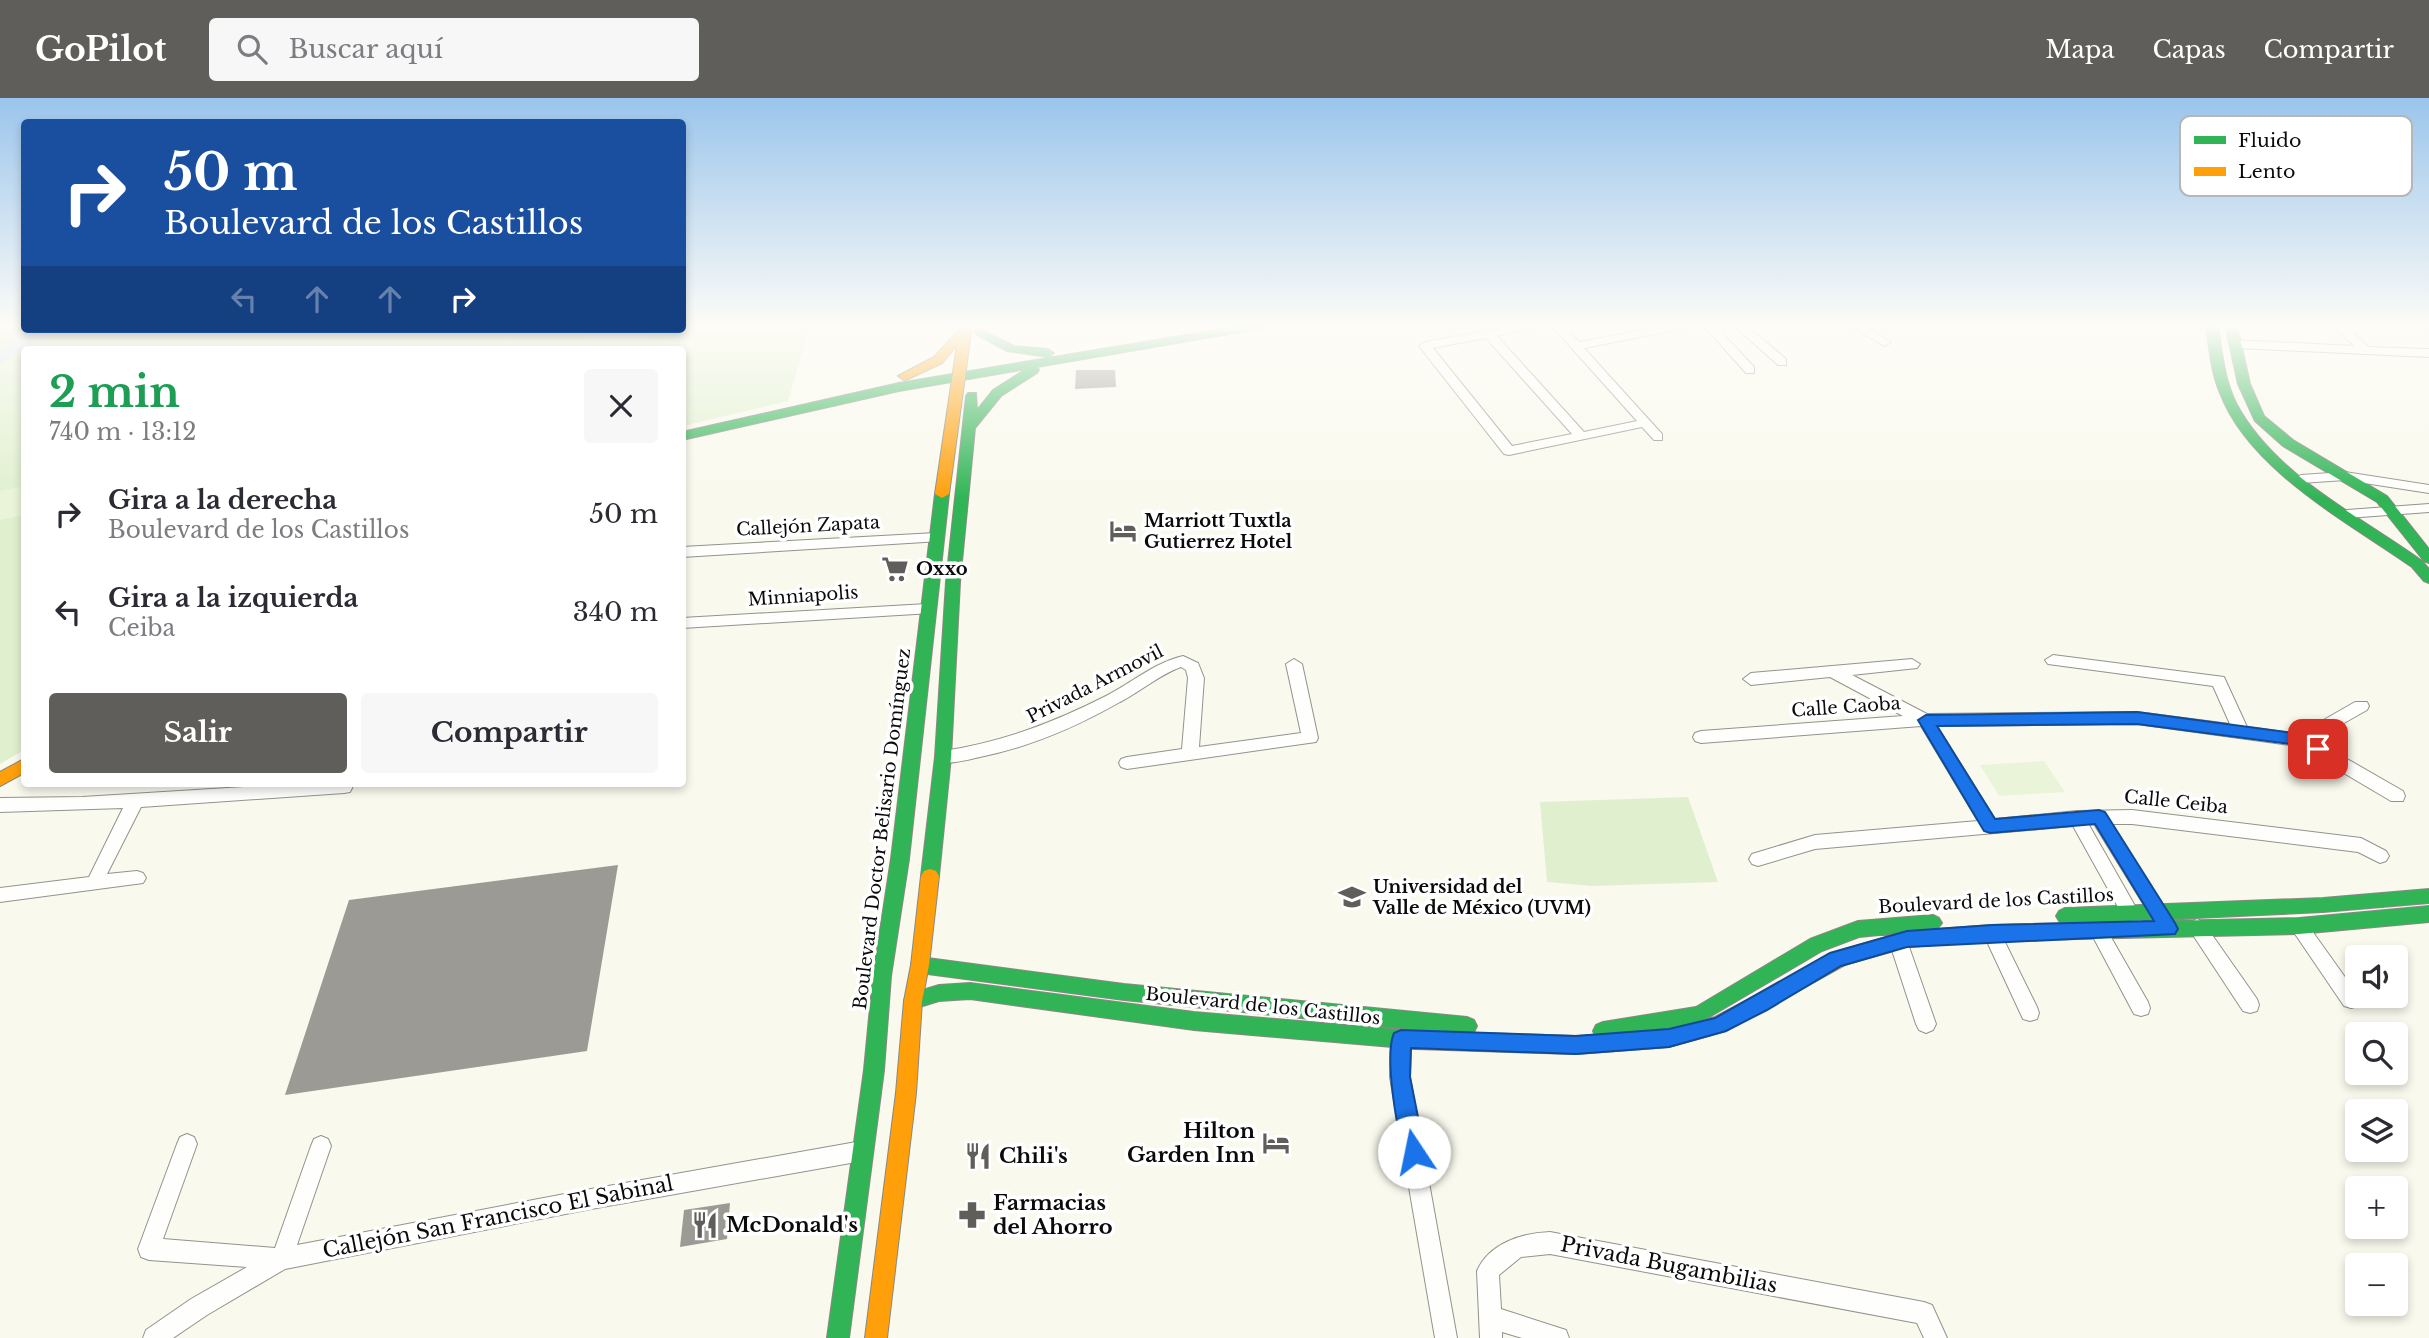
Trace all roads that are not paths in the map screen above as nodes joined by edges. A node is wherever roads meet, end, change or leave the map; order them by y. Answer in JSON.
{"nodes":[{"id":1,"x":876,"y":383,"type":"edge"},
{"id":2,"x":911,"y":383,"type":"edge"},
{"id":3,"x":964,"y":383,"type":"edge"},
{"id":4,"x":968,"y":383,"type":"edge"},
{"id":5,"x":1009,"y":383,"type":"edge"},
{"id":6,"x":1454,"y":383,"type":"edge"},
{"id":7,"x":1533,"y":383,"type":"edge"},
{"id":8,"x":1609,"y":383,"type":"edge"},
{"id":9,"x":2224,"y":383,"type":"edge"},
{"id":10,"x":2245,"y":383,"type":"edge"},
{"id":11,"x":880,"y":390,"type":"junction"},
{"id":12,"x":1645,"y":423,"type":"junction"},
{"id":13,"x":953,"y":425,"type":"junction"},
{"id":14,"x":970,"y":427,"type":"junction"},
{"id":15,"x":686,"y":429,"type":"edge"},
{"id":16,"x":686,"y":435,"type":"edge"},
{"id":17,"x":1580,"y":435,"type":"junction"},
{"id":18,"x":1658,"y":437,"type":"dead end"},
{"id":19,"x":2345,"y":476,"type":"junction"},
{"id":20,"x":2301,"y":479,"type":"junction"},
{"id":21,"x":2429,"y":489,"type":"edge"},
{"id":22,"x":2429,"y":508,"type":"edge"},
{"id":23,"x":2394,"y":511,"type":"junction"},
{"id":24,"x":2347,"y":514,"type":"junction"},
{"id":25,"x":936,"y":538,"type":"junction"},
{"id":26,"x":686,"y":552,"type":"edge"},
{"id":27,"x":2429,"y":558,"type":"edge"},
{"id":28,"x":2429,"y":578,"type":"edge"},
{"id":29,"x":927,"y":609,"type":"junction"},
{"id":30,"x":686,"y":623,"type":"edge"},
{"id":31,"x":2053,"y":660,"type":"dead end"},
{"id":32,"x":1294,"y":664,"type":"dead end"},
{"id":33,"x":1912,"y":664,"type":"dead end"},
{"id":34,"x":1833,"y":672,"type":"junction"},
{"id":35,"x":1751,"y":679,"type":"dead end"},
{"id":36,"x":2361,"y":705,"type":"dead end"},
{"id":37,"x":1926,"y":720,"type":"junction"},
{"id":38,"x":2241,"y":730,"type":"junction"},
{"id":39,"x":1701,"y":737,"type":"dead end"},
{"id":40,"x":2301,"y":740,"type":"junction"},
{"id":41,"x":1190,"y":755,"type":"junction"},
{"id":42,"x":943,"y":757,"type":"junction"},
{"id":43,"x":21,"y":759,"type":"edge"},
{"id":44,"x":1127,"y":763,"type":"dead end"},
{"id":45,"x":21,"y":767,"type":"edge"},
{"id":46,"x":0,"y":771,"type":"edge"},
{"id":47,"x":0,"y":780,"type":"edge"},
{"id":48,"x":344,"y":787,"type":"edge"},
{"id":49,"x":2397,"y":796,"type":"dead end"},
{"id":50,"x":135,"y":801,"type":"junction"},
{"id":51,"x":0,"y":805,"type":"edge"},
{"id":52,"x":2099,"y":817,"type":"junction"},
{"id":53,"x":2077,"y":818,"type":"junction"},
{"id":54,"x":1990,"y":826,"type":"junction"},
{"id":55,"x":2380,"y":856,"type":"dead end"},
{"id":56,"x":1758,"y":859,"type":"dead end"},
{"id":57,"x":137,"y":878,"type":"dead end"},
{"id":58,"x":94,"y":884,"type":"junction"},
{"id":59,"x":0,"y":895,"type":"edge"},
{"id":60,"x":2429,"y":896,"type":"edge"},
{"id":61,"x":2156,"y":911,"type":"junction"},
{"id":62,"x":2130,"y":913,"type":"junction"},
{"id":63,"x":2429,"y":914,"type":"edge"},
{"id":64,"x":1921,"y":923,"type":"junction"},
{"id":65,"x":2299,"y":926,"type":"junction"},
{"id":66,"x":2197,"y":927,"type":"junction"},
{"id":67,"x":2169,"y":929,"type":"junction"},
{"id":68,"x":2098,"y":930,"type":"junction"},
{"id":69,"x":2141,"y":930,"type":"junction"},
{"id":70,"x":1992,"y":933,"type":"junction"},
{"id":71,"x":1930,"y":938,"type":"junction"},
{"id":72,"x":1898,"y":941,"type":"junction"},
{"id":73,"x":920,"y":965,"type":"junction"},
{"id":74,"x":2345,"y":991,"type":"edge"},
{"id":75,"x":913,"y":1001,"type":"junction"},
{"id":76,"x":2250,"y":1005,"type":"dead end"},
{"id":77,"x":1271,"y":1008,"type":"junction"},
{"id":78,"x":2141,"y":1008,"type":"dead end"},
{"id":79,"x":2031,"y":1013,"type":"dead end"},
{"id":80,"x":1926,"y":1024,"type":"dead end"},
{"id":81,"x":1270,"y":1027,"type":"junction"},
{"id":82,"x":1401,"y":1039,"type":"junction"},
{"id":83,"x":187,"y":1144,"type":"dead end"},
{"id":84,"x":321,"y":1146,"type":"dead end"},
{"id":85,"x":862,"y":1151,"type":"junction"},
{"id":86,"x":282,"y":1259,"type":"junction"},
{"id":87,"x":1491,"y":1328,"type":"edge"},
{"id":88,"x":154,"y":1338,"type":"edge"},
{"id":89,"x":838,"y":1338,"type":"edge"},
{"id":90,"x":876,"y":1338,"type":"edge"},
{"id":91,"x":1446,"y":1338,"type":"edge"},
{"id":92,"x":1558,"y":1338,"type":"edge"},
{"id":93,"x":1936,"y":1338,"type":"edge"}],
"edges":[{"from":1,"to":15,"type":"main road"},
{"from":2,"to":11,"type":"main road"},
{"from":3,"to":13,"type":"main road","name":"Boulevard Doctor Belisario Domínguez"},
{"from":4,"to":14,"type":"main road","name":"Boulevard Doctor Belisario Domínguez"},
{"from":5,"to":14,"type":"main road"},
{"from":6,"to":17,"type":"street"},
{"from":7,"to":17,"type":"street"},
{"from":8,"to":12,"type":"street"},
{"from":9,"to":20,"type":"main road"},
{"from":10,"to":19,"type":"main road"},
{"from":11,"to":13,"type":"main road"},
{"from":11,"to":16,"type":"main road"},
{"from":12,"to":17,"type":"street"},
{"from":12,"to":18,"type":"street"},
{"from":13,"to":25,"type":"main road","name":"Boulevard Doctor Belisario Domínguez"},
{"from":14,"to":42,"type":"main road","name":"Boulevard Doctor Belisario Domínguez"},
{"from":19,"to":20,"type":"street"},
{"from":19,"to":21,"type":"street"},
{"from":19,"to":23,"type":"main road"},
{"from":20,"to":24,"type":"main road"},
{"from":22,"to":23,"type":"street"},
{"from":23,"to":24,"type":"street"},
{"from":23,"to":27,"type":"main road"},
{"from":24,"to":28,"type":"main road"},
{"from":25,"to":26,"type":"street","name":"Callejón Zapata"},
{"from":25,"to":29,"type":"main road","name":"Boulevard Doctor Belisario Domínguez"},
{"from":29,"to":30,"type":"street","name":"Minniapolis"},
{"from":29,"to":85,"type":"main road","name":"Boulevard Doctor Belisario Domínguez"},
{"from":31,"to":38,"type":"street"},
{"from":32,"to":41,"type":"street"},
{"from":33,"to":34,"type":"street"},
{"from":34,"to":35,"type":"street"},
{"from":34,"to":37,"type":"street"},
{"from":36,"to":40,"type":"street"},
{"from":37,"to":38,"type":"street","name":"Calle Caoba"},
{"from":37,"to":39,"type":"street","name":"Calle Caoba"},
{"from":37,"to":54,"type":"street"},
{"from":38,"to":40,"type":"street","name":"Calle Caoba"},
{"from":40,"to":49,"type":"street","name":"Calle Caoba"},
{"from":41,"to":42,"type":"street","name":"Privada Armovil"},
{"from":41,"to":44,"type":"street"},
{"from":42,"to":73,"type":"main road","name":"Boulevard Doctor Belisario Domínguez"},
{"from":43,"to":46,"type":"main road"},
{"from":45,"to":47,"type":"main road"},
{"from":48,"to":50,"type":"street"},
{"from":50,"to":51,"type":"street"},
{"from":50,"to":58,"type":"street"},
{"from":52,"to":53,"type":"street","name":"Calle Ceiba"},
{"from":52,"to":55,"type":"street","name":"Calle Ceiba"},
{"from":52,"to":61,"type":"street"},
{"from":53,"to":54,"type":"street","name":"Calle Ceiba"},
{"from":53,"to":62,"type":"street"},
{"from":54,"to":56,"type":"street","name":"Calle Ceiba"},
{"from":57,"to":58,"type":"street"},
{"from":58,"to":59,"type":"street"},
{"from":60,"to":61,"type":"main road","name":"Boulevard de los Castillos"},
{"from":61,"to":62,"type":"main road","name":"Boulevard de los Castillos"},
{"from":61,"to":67,"type":"street"},
{"from":62,"to":64,"type":"main road","name":"Boulevard de los Castillos"},
{"from":62,"to":69,"type":"street"},
{"from":63,"to":65,"type":"main road","name":"Boulevard de los Castillos"},
{"from":64,"to":71,"type":"main road"},
{"from":64,"to":77,"type":"main road","name":"Boulevard de los Castillos"},
{"from":65,"to":66,"type":"main road","name":"Boulevard de los Castillos"},
{"from":65,"to":74,"type":"street"},
{"from":66,"to":67,"type":"main road","name":"Boulevard de los Castillos"},
{"from":66,"to":76,"type":"street"},
{"from":67,"to":69,"type":"main road","name":"Boulevard de los Castillos"},
{"from":68,"to":69,"type":"main road","name":"Boulevard de los Castillos"},
{"from":68,"to":70,"type":"main road","name":"Boulevard de los Castillos"},
{"from":68,"to":78,"type":"street"},
{"from":70,"to":71,"type":"main road","name":"Boulevard de los Castillos"},
{"from":70,"to":79,"type":"street"},
{"from":71,"to":72,"type":"main road","name":"Boulevard de los Castillos"},
{"from":72,"to":80,"type":"street"},
{"from":72,"to":82,"type":"main road","name":"Boulevard de los Castillos"},
{"from":73,"to":75,"type":"main road","name":"Boulevard Doctor Belisario Domínguez"},
{"from":73,"to":77,"type":"main road","name":"Boulevard de los Castillos"},
{"from":75,"to":81,"type":"main road","name":"Boulevard de los Castillos"},
{"from":75,"to":90,"type":"main road","name":"Boulevard Doctor Belisario Domínguez"},
{"from":77,"to":81,"type":"main road"},
{"from":81,"to":82,"type":"main road","name":"Boulevard de los Castillos"},
{"from":82,"to":91,"type":"street"},
{"from":83,"to":86,"type":"street"},
{"from":84,"to":86,"type":"street"},
{"from":85,"to":86,"type":"street","name":"Callejón San Francisco El Sabinal"},
{"from":85,"to":89,"type":"main road","name":"Boulevard Doctor Belisario Domínguez"},
{"from":86,"to":88,"type":"street","name":"Callejón San Francisco El Sabinal"},
{"from":87,"to":92,"type":"street"},
{"from":87,"to":93,"type":"street","name":"Privada Bugambilias"}]}
